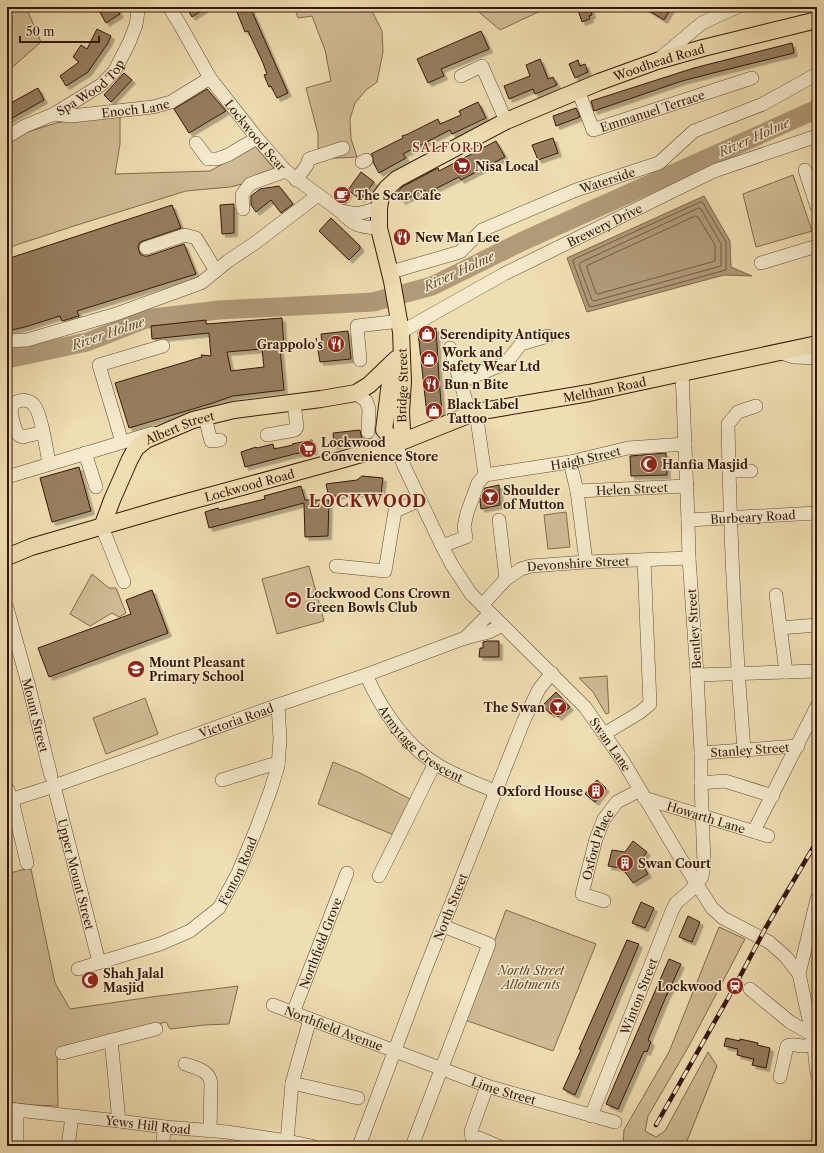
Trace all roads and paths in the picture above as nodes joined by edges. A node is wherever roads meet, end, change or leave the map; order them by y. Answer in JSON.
{"nodes":[{"id":1,"x":137,"y":7,"type":"edge"},
{"id":2,"x":168,"y":7,"type":"edge"},
{"id":3,"x":737,"y":7,"type":"edge"},
{"id":4,"x":817,"y":20,"type":"edge"},
{"id":5,"x":657,"y":61,"type":"junction"},
{"id":6,"x":817,"y":74,"type":"edge"},
{"id":7,"x":461,"y":76,"type":"dead end"},
{"id":8,"x":210,"y":78,"type":"junction"},
{"id":9,"x":752,"y":78,"type":"dead end"},
{"id":10,"x":578,"y":90,"type":"junction"},
{"id":11,"x":54,"y":114,"type":"junction"},
{"id":12,"x":506,"y":121,"type":"junction"},
{"id":13,"x":817,"y":136,"type":"edge"},
{"id":14,"x":7,"y":137,"type":"edge"},
{"id":15,"x":257,"y":138,"type":"junction"},
{"id":16,"x":196,"y":143,"type":"dead end"},
{"id":17,"x":343,"y":148,"type":"dead end"},
{"id":18,"x":805,"y":170,"type":"dead end"},
{"id":19,"x":286,"y":171,"type":"junction"},
{"id":20,"x":296,"y":180,"type":"junction"},
{"id":21,"x":318,"y":195,"type":"junction"},
{"id":22,"x":817,"y":207,"type":"edge"},
{"id":23,"x":379,"y":208,"type":"junction"},
{"id":24,"x":243,"y":209,"type":"dead end"},
{"id":25,"x":340,"y":212,"type":"junction"},
{"id":26,"x":379,"y":228,"type":"junction"},
{"id":27,"x":817,"y":246,"type":"edge"},
{"id":28,"x":146,"y":248,"type":"dead end"},
{"id":29,"x":761,"y":263,"type":"dead end"},
{"id":30,"x":216,"y":271,"type":"junction"},
{"id":31,"x":392,"y":277,"type":"junction"},
{"id":32,"x":400,"y":323,"type":"junction"},
{"id":33,"x":548,"y":336,"type":"dead end"},
{"id":34,"x":7,"y":341,"type":"edge"},
{"id":35,"x":817,"y":344,"type":"edge"},
{"id":36,"x":163,"y":346,"type":"dead end"},
{"id":37,"x":450,"y":348,"type":"dead end"},
{"id":38,"x":360,"y":352,"type":"dead end"},
{"id":39,"x":777,"y":352,"type":"junction"},
{"id":40,"x":398,"y":355,"type":"junction"},
{"id":41,"x":817,"y":358,"type":"edge"},
{"id":42,"x":682,"y":372,"type":"junction"},
{"id":43,"x":460,"y":382,"type":"junction"},
{"id":44,"x":377,"y":388,"type":"dead end"},
{"id":45,"x":358,"y":395,"type":"junction"},
{"id":46,"x":294,"y":403,"type":"junction"},
{"id":47,"x":756,"y":406,"type":"dead end"},
{"id":48,"x":473,"y":413,"type":"junction"},
{"id":49,"x":205,"y":417,"type":"junction"},
{"id":50,"x":42,"y":432,"type":"dead end"},
{"id":51,"x":368,"y":432,"type":"dead end"},
{"id":52,"x":160,"y":433,"type":"junction"},
{"id":53,"x":266,"y":435,"type":"dead end"},
{"id":54,"x":220,"y":440,"type":"dead end"},
{"id":55,"x":122,"y":442,"type":"junction"},
{"id":56,"x":396,"y":444,"type":"junction"},
{"id":57,"x":685,"y":444,"type":"junction"},
{"id":58,"x":86,"y":453,"type":"junction"},
{"id":59,"x":570,"y":462,"type":"junction"},
{"id":60,"x":49,"y":464,"type":"junction"},
{"id":61,"x":729,"y":471,"type":"junction"},
{"id":62,"x":751,"y":471,"type":"dead end"},
{"id":63,"x":485,"y":475,"type":"junction"},
{"id":64,"x":7,"y":477,"type":"edge"},
{"id":65,"x":687,"y":486,"type":"junction"},
{"id":66,"x":96,"y":487,"type":"dead end"},
{"id":67,"x":577,"y":491,"type":"junction"},
{"id":68,"x":420,"y":500,"type":"junction"},
{"id":69,"x":817,"y":513,"type":"edge"},
{"id":70,"x":731,"y":517,"type":"junction"},
{"id":71,"x":499,"y":520,"type":"dead end"},
{"id":72,"x":688,"y":520,"type":"junction"},
{"id":73,"x":102,"y":527,"type":"junction"},
{"id":74,"x":442,"y":546,"type":"junction"},
{"id":75,"x":7,"y":557,"type":"edge"},
{"id":76,"x":689,"y":558,"type":"junction"},
{"id":77,"x":644,"y":560,"type":"junction"},
{"id":78,"x":586,"y":562,"type":"junction"},
{"id":79,"x":336,"y":566,"type":"dead end"},
{"id":80,"x":506,"y":579,"type":"junction"},
{"id":81,"x":124,"y":582,"type":"dead end"},
{"id":82,"x":776,"y":595,"type":"dead end"},
{"id":83,"x":7,"y":608,"type":"edge"},
{"id":84,"x":486,"y":609,"type":"junction"},
{"id":85,"x":502,"y":625,"type":"junction"},
{"id":86,"x":817,"y":625,"type":"edge"},
{"id":87,"x":780,"y":628,"type":"junction"},
{"id":88,"x":465,"y":638,"type":"junction"},
{"id":89,"x":817,"y":671,"type":"edge"},
{"id":90,"x":786,"y":672,"type":"junction"},
{"id":91,"x":552,"y":673,"type":"junction"},
{"id":92,"x":738,"y":674,"type":"junction"},
{"id":93,"x":366,"y":675,"type":"junction"},
{"id":94,"x":697,"y":675,"type":"junction"},
{"id":95,"x":278,"y":705,"type":"junction"},
{"id":96,"x":817,"y":706,"type":"edge"},
{"id":97,"x":604,"y":734,"type":"junction"},
{"id":98,"x":798,"y":746,"type":"junction"},
{"id":99,"x":744,"y":750,"type":"junction"},
{"id":100,"x":701,"y":753,"type":"junction"},
{"id":101,"x":435,"y":763,"type":"junction"},
{"id":102,"x":278,"y":764,"type":"junction"},
{"id":103,"x":222,"y":780,"type":"dead end"},
{"id":104,"x":52,"y":781,"type":"junction"},
{"id":105,"x":701,"y":783,"type":"junction"},
{"id":106,"x":495,"y":791,"type":"junction"},
{"id":107,"x":642,"y":794,"type":"junction"},
{"id":108,"x":9,"y":796,"type":"edge"},
{"id":109,"x":773,"y":796,"type":"junction"},
{"id":110,"x":702,"y":816,"type":"junction"},
{"id":111,"x":754,"y":832,"type":"junction"},
{"id":112,"x":768,"y":836,"type":"dead end"},
{"id":113,"x":27,"y":864,"type":"dead end"},
{"id":114,"x":347,"y":873,"type":"dead end"},
{"id":115,"x":379,"y":876,"type":"dead end"},
{"id":116,"x":696,"y":883,"type":"junction"},
{"id":117,"x":817,"y":899,"type":"edge"},
{"id":118,"x":604,"y":901,"type":"dead end"},
{"id":119,"x":443,"y":926,"type":"junction"},
{"id":120,"x":100,"y":962,"type":"junction"},
{"id":121,"x":78,"y":969,"type":"dead end"},
{"id":122,"x":799,"y":974,"type":"junction"},
{"id":123,"x":750,"y":989,"type":"dead end"},
{"id":124,"x":273,"y":1005,"type":"dead end"},
{"id":125,"x":293,"y":1013,"type":"junction"},
{"id":126,"x":310,"y":1019,"type":"junction"},
{"id":127,"x":156,"y":1029,"type":"dead end"},
{"id":128,"x":111,"y":1040,"type":"junction"},
{"id":129,"x":815,"y":1040,"type":"edge"},
{"id":130,"x":394,"y":1052,"type":"junction"},
{"id":131,"x":62,"y":1053,"type":"dead end"},
{"id":132,"x":186,"y":1064,"type":"dead end"},
{"id":133,"x":442,"y":1069,"type":"junction"},
{"id":134,"x":817,"y":1073,"type":"edge"},
{"id":135,"x":780,"y":1077,"type":"dead end"},
{"id":136,"x":292,"y":1083,"type":"junction"},
{"id":137,"x":486,"y":1086,"type":"junction"},
{"id":138,"x":358,"y":1098,"type":"dead end"},
{"id":139,"x":12,"y":1110,"type":"edge"},
{"id":140,"x":591,"y":1116,"type":"junction"},
{"id":141,"x":72,"y":1117,"type":"junction"},
{"id":142,"x":119,"y":1121,"type":"junction"},
{"id":143,"x":615,"y":1122,"type":"dead end"},
{"id":144,"x":165,"y":1127,"type":"junction"},
{"id":145,"x":210,"y":1131,"type":"junction"},
{"id":146,"x":287,"y":1141,"type":"junction"},
{"id":147,"x":470,"y":1142,"type":"edge"},
{"id":148,"x":17,"y":1146,"type":"edge"},
{"id":149,"x":68,"y":1146,"type":"edge"},
{"id":150,"x":162,"y":1146,"type":"edge"},
{"id":151,"x":312,"y":1146,"type":"edge"},
{"id":152,"x":359,"y":1146,"type":"edge"},
{"id":153,"x":412,"y":1146,"type":"edge"},
{"id":154,"x":498,"y":1146,"type":"edge"}],
"edges":[{"from":1,"to":11,"type":"street","name":"Spa Wood Top"},
{"from":2,"to":8,"type":"street","name":"Lockwood Scar"},
{"from":3,"to":5,"type":"street"},
{"from":4,"to":5,"type":"main road","name":"Woodhead Road"},
{"from":5,"to":10,"type":"main road","name":"Woodhead Road"},
{"from":6,"to":31,"type":"street","name":"Waterside"},
{"from":7,"to":12,"type":"street"},
{"from":8,"to":11,"type":"street","name":"Enoch Lane"},
{"from":8,"to":15,"type":"street","name":"Lockwood Scar"},
{"from":9,"to":10,"type":"street","name":"Emmanuel Terrace"},
{"from":10,"to":12,"type":"main road","name":"Woodhead Road"},
{"from":11,"to":14,"type":"street","name":"Spa Wood Top"},
{"from":12,"to":23,"type":"main road","name":"Woodhead Road"},
{"from":13,"to":32,"type":"street","name":"Brewery Drive"},
{"from":15,"to":16,"type":"street"},
{"from":15,"to":19,"type":"street","name":"Lockwood Scar"},
{"from":17,"to":20,"type":"street"},
{"from":18,"to":22,"type":"street"},
{"from":19,"to":20,"type":"street","name":"Lockwood Scar"},
{"from":19,"to":24,"type":"street"},
{"from":20,"to":21,"type":"street","name":"Lockwood Scar"},
{"from":21,"to":25,"type":"street","name":"Lockwood Scar"},
{"from":21,"to":30,"type":"street"},
{"from":23,"to":25,"type":"street"},
{"from":23,"to":26,"type":"main road"},
{"from":25,"to":26,"type":"street","name":"Lockwood Scar"},
{"from":26,"to":31,"type":"main road"},
{"from":27,"to":29,"type":"street"},
{"from":28,"to":30,"type":"street"},
{"from":30,"to":34,"type":"street"},
{"from":31,"to":32,"type":"main road"},
{"from":32,"to":38,"type":"street"},
{"from":32,"to":40,"type":"main road","name":"Bridge Street"},
{"from":33,"to":43,"type":"street"},
{"from":35,"to":39,"type":"main road","name":"Meltham Road"},
{"from":36,"to":55,"type":"street"},
{"from":37,"to":43,"type":"street"},
{"from":39,"to":41,"type":"street"},
{"from":39,"to":42,"type":"main road","name":"Meltham Road"},
{"from":40,"to":45,"type":"main road","name":"Albert Street"},
{"from":40,"to":56,"type":"main road","name":"Bridge Street"},
{"from":42,"to":48,"type":"main road","name":"Meltham Road"},
{"from":42,"to":57,"type":"street","name":"Bentley Street"},
{"from":43,"to":48,"type":"street"},
{"from":44,"to":45,"type":"street","name":"Albert Street"},
{"from":45,"to":46,"type":"main road","name":"Albert Street"},
{"from":45,"to":51,"type":"street"},
{"from":46,"to":49,"type":"main road","name":"Albert Street"},
{"from":46,"to":53,"type":"street"},
{"from":47,"to":61,"type":"street"},
{"from":48,"to":56,"type":"main road","name":"Meltham Road"},
{"from":48,"to":63,"type":"street"},
{"from":49,"to":52,"type":"main road","name":"Albert Street"},
{"from":49,"to":54,"type":"street"},
{"from":50,"to":60,"type":"street"},
{"from":52,"to":55,"type":"street","name":"Albert Street"},
{"from":52,"to":73,"type":"main road"},
{"from":55,"to":58,"type":"street","name":"Albert Street"},
{"from":56,"to":68,"type":"street","name":"Swan Lane"},
{"from":56,"to":73,"type":"main road","name":"Lockwood Road"},
{"from":57,"to":59,"type":"street","name":"Haigh Street"},
{"from":57,"to":65,"type":"street","name":"Bentley Street"},
{"from":58,"to":60,"type":"street","name":"Albert Street"},
{"from":58,"to":66,"type":"street"},
{"from":59,"to":63,"type":"street","name":"Haigh Street"},
{"from":59,"to":67,"type":"street"},
{"from":60,"to":64,"type":"street","name":"Albert Street"},
{"from":61,"to":62,"type":"street"},
{"from":61,"to":70,"type":"street"},
{"from":63,"to":74,"type":"street"},
{"from":65,"to":67,"type":"street","name":"Helen Street"},
{"from":65,"to":72,"type":"street","name":"Bentley Street"},
{"from":67,"to":78,"type":"street"},
{"from":68,"to":74,"type":"street","name":"Swan Lane"},
{"from":68,"to":79,"type":"street"},
{"from":69,"to":70,"type":"street","name":"Burbeary Road"},
{"from":70,"to":72,"type":"street","name":"Burbeary Road"},
{"from":70,"to":92,"type":"street"},
{"from":71,"to":80,"type":"street"},
{"from":72,"to":76,"type":"street","name":"Bentley Street"},
{"from":73,"to":75,"type":"main road","name":"Lockwood Road"},
{"from":73,"to":81,"type":"street"},
{"from":74,"to":84,"type":"street","name":"Swan Lane"},
{"from":76,"to":77,"type":"street","name":"Devonshire Street"},
{"from":76,"to":94,"type":"street","name":"Bentley Street"},
{"from":77,"to":78,"type":"street","name":"Devonshire Street"},
{"from":77,"to":97,"type":"street"},
{"from":78,"to":80,"type":"street","name":"Devonshire Street"},
{"from":80,"to":84,"type":"street","name":"Devonshire Street"},
{"from":82,"to":87,"type":"street"},
{"from":83,"to":104,"type":"street","name":"Mount Street"},
{"from":84,"to":85,"type":"street","name":"Swan Lane"},
{"from":84,"to":88,"type":"street","name":"Victoria Road"},
{"from":85,"to":88,"type":"street","name":"Victoria Road"},
{"from":85,"to":91,"type":"street","name":"Swan Lane"},
{"from":86,"to":87,"type":"street"},
{"from":87,"to":90,"type":"street"},
{"from":88,"to":93,"type":"street","name":"Victoria Road"},
{"from":89,"to":90,"type":"street"},
{"from":90,"to":92,"type":"street"},
{"from":91,"to":97,"type":"street","name":"Swan Lane"},
{"from":91,"to":106,"type":"street","name":"North Street"},
{"from":92,"to":94,"type":"street"},
{"from":92,"to":99,"type":"street"},
{"from":93,"to":95,"type":"street","name":"Victoria Road"},
{"from":93,"to":101,"type":"street","name":"Armytage Crescent"},
{"from":94,"to":100,"type":"street","name":"Bentley Street"},
{"from":95,"to":102,"type":"street","name":"Fenton Road"},
{"from":95,"to":104,"type":"street","name":"Victoria Road"},
{"from":96,"to":98,"type":"street"},
{"from":97,"to":107,"type":"street","name":"Swan Lane"},
{"from":98,"to":99,"type":"street","name":"Stanley Street"},
{"from":98,"to":109,"type":"street"},
{"from":99,"to":100,"type":"street","name":"Stanley Street"},
{"from":100,"to":105,"type":"street","name":"Bentley Street"},
{"from":101,"to":106,"type":"street","name":"Armytage Crescent"},
{"from":101,"to":115,"type":"street"},
{"from":102,"to":103,"type":"street"},
{"from":102,"to":120,"type":"street","name":"Fenton Road"},
{"from":104,"to":108,"type":"street","name":"Victoria Road"},
{"from":104,"to":120,"type":"street","name":"Upper Mount Street"},
{"from":105,"to":109,"type":"street"},
{"from":105,"to":110,"type":"street","name":"Bentley Street"},
{"from":106,"to":119,"type":"street","name":"North Street"},
{"from":107,"to":110,"type":"street","name":"Howarth Lane"},
{"from":107,"to":116,"type":"street","name":"Swan Lane"},
{"from":107,"to":118,"type":"street","name":"Oxford Place"},
{"from":108,"to":113,"type":"street"},
{"from":109,"to":111,"type":"street"},
{"from":110,"to":111,"type":"street","name":"Howarth Lane"},
{"from":110,"to":116,"type":"street","name":"Bentley Street"},
{"from":111,"to":112,"type":"street","name":"Howarth Lane"},
{"from":114,"to":125,"type":"street","name":"Northfield Grove"},
{"from":116,"to":122,"type":"street","name":"Swan Lane"},
{"from":116,"to":140,"type":"street","name":"Winton Street"},
{"from":117,"to":122,"type":"street"},
{"from":119,"to":130,"type":"street","name":"North Street"},
{"from":119,"to":133,"type":"street"},
{"from":120,"to":121,"type":"street","name":"Fenton Road"},
{"from":122,"to":129,"type":"street","name":"Swan Lane"},
{"from":123,"to":129,"type":"street"},
{"from":124,"to":125,"type":"street","name":"Northfield Avenue"},
{"from":125,"to":126,"type":"street","name":"Northfield Avenue"},
{"from":126,"to":130,"type":"street","name":"Northfield Avenue"},
{"from":126,"to":136,"type":"street"},
{"from":127,"to":128,"type":"street"},
{"from":128,"to":131,"type":"street"},
{"from":128,"to":142,"type":"street"},
{"from":129,"to":134,"type":"street","name":"Swan Lane"},
{"from":129,"to":135,"type":"street"},
{"from":130,"to":133,"type":"street","name":"Lime Street"},
{"from":130,"to":152,"type":"street","name":"North Street"},
{"from":132,"to":145,"type":"street"},
{"from":133,"to":137,"type":"street","name":"Lime Street"},
{"from":133,"to":153,"type":"street"},
{"from":136,"to":138,"type":"street"},
{"from":136,"to":146,"type":"street"},
{"from":137,"to":140,"type":"street","name":"Lime Street"},
{"from":137,"to":147,"type":"street"},
{"from":139,"to":141,"type":"street","name":"Yews Hill Road"},
{"from":139,"to":148,"type":"street"},
{"from":140,"to":143,"type":"street","name":"Lime Street"},
{"from":141,"to":142,"type":"street","name":"Yews Hill Road"},
{"from":141,"to":149,"type":"street"},
{"from":142,"to":144,"type":"street","name":"Yews Hill Road"},
{"from":144,"to":145,"type":"street","name":"Yews Hill Road"},
{"from":144,"to":150,"type":"street"},
{"from":145,"to":146,"type":"street","name":"Yews Hill Road"},
{"from":146,"to":151,"type":"street","name":"Yews Hill Road"},
{"from":147,"to":154,"type":"street"}]}
